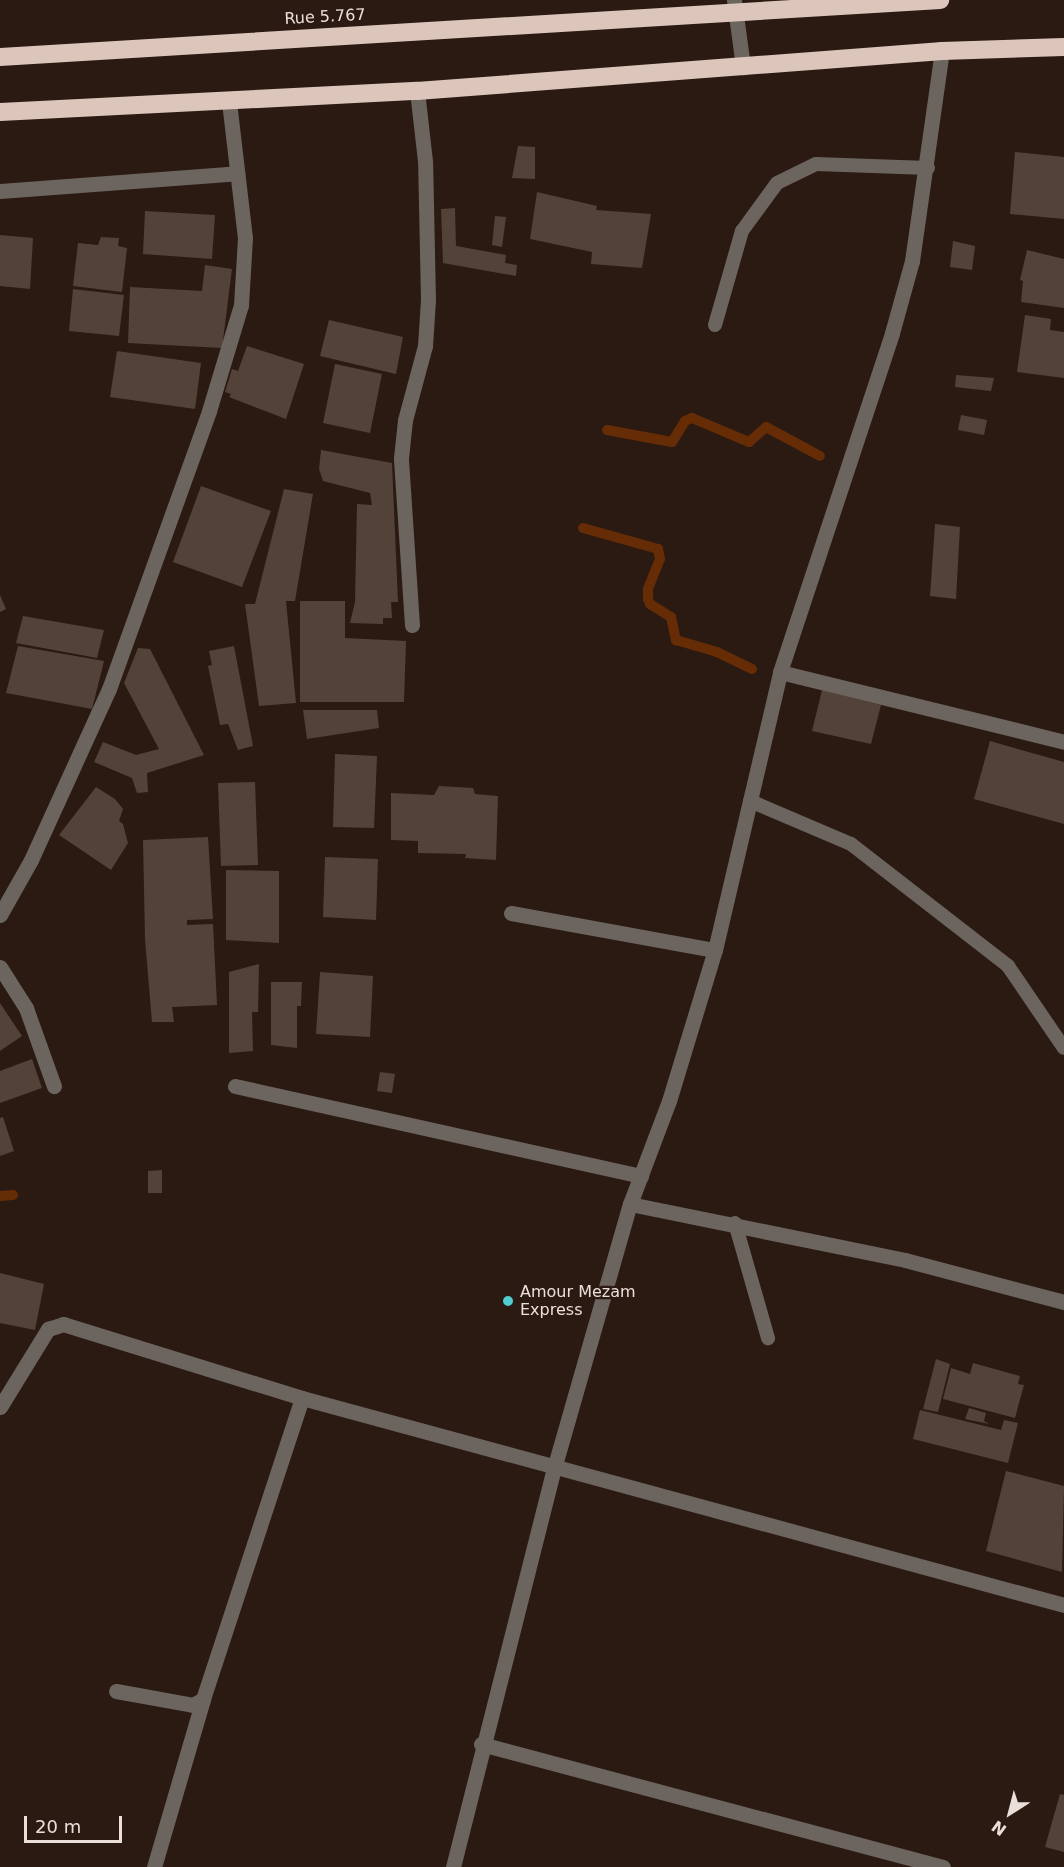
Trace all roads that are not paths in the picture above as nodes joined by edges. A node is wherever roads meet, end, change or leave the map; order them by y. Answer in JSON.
{"nodes":[{"id":1,"x":940,"y":0,"type":"edge"},
{"id":2,"x":736,"y":7,"type":"edge"},
{"id":3,"x":1064,"y":47,"type":"edge"},
{"id":4,"x":942,"y":51,"type":"junction"},
{"id":5,"x":0,"y":57,"type":"edge"},
{"id":6,"x":743,"y":68,"type":"junction"},
{"id":7,"x":417,"y":91,"type":"junction"},
{"id":8,"x":229,"y":102,"type":"junction"},
{"id":9,"x":0,"y":112,"type":"edge"},
{"id":10,"x":928,"y":168,"type":"junction"},
{"id":11,"x":237,"y":172,"type":"junction"},
{"id":12,"x":0,"y":191,"type":"edge"},
{"id":13,"x":716,"y":325,"type":"dead end"},
{"id":14,"x":412,"y":625,"type":"dead end"},
{"id":15,"x":780,"y":672,"type":"junction"},
{"id":16,"x":1064,"y":742,"type":"edge"},
{"id":17,"x":750,"y":801,"type":"junction"},
{"id":18,"x":511,"y":913,"type":"dead end"},
{"id":19,"x":0,"y":915,"type":"edge"},
{"id":20,"x":715,"y":950,"type":"junction"},
{"id":21,"x":0,"y":967,"type":"edge"},
{"id":22,"x":1064,"y":1048,"type":"edge"},
{"id":23,"x":54,"y":1086,"type":"dead end"},
{"id":24,"x":236,"y":1086,"type":"dead end"},
{"id":25,"x":641,"y":1176,"type":"junction"},
{"id":26,"x":630,"y":1204,"type":"junction"},
{"id":27,"x":735,"y":1223,"type":"junction"},
{"id":28,"x":1064,"y":1302,"type":"edge"},
{"id":29,"x":768,"y":1338,"type":"dead end"},
{"id":30,"x":302,"y":1398,"type":"junction"},
{"id":31,"x":0,"y":1407,"type":"edge"},
{"id":32,"x":555,"y":1466,"type":"junction"},
{"id":33,"x":1064,"y":1605,"type":"edge"},
{"id":34,"x":116,"y":1691,"type":"dead end"},
{"id":35,"x":203,"y":1700,"type":"junction"},
{"id":36,"x":481,"y":1744,"type":"junction"},
{"id":37,"x":154,"y":1867,"type":"edge"},
{"id":38,"x":453,"y":1867,"type":"edge"},
{"id":39,"x":943,"y":1867,"type":"edge"}],
"edges":[{"from":1,"to":2,"type":"highway","name":"Rue 5.767"},
{"from":2,"to":5,"type":"highway","name":"Rue 5.767"},
{"from":2,"to":6,"type":"street"},
{"from":3,"to":4,"type":"highway"},
{"from":4,"to":6,"type":"highway"},
{"from":4,"to":10,"type":"street"},
{"from":6,"to":7,"type":"highway"},
{"from":7,"to":8,"type":"highway"},
{"from":7,"to":14,"type":"street"},
{"from":8,"to":9,"type":"highway"},
{"from":8,"to":11,"type":"street"},
{"from":10,"to":13,"type":"lane"},
{"from":10,"to":15,"type":"street"},
{"from":11,"to":12,"type":"street"},
{"from":11,"to":19,"type":"street"},
{"from":15,"to":16,"type":"street"},
{"from":15,"to":17,"type":"street"},
{"from":17,"to":20,"type":"street"},
{"from":17,"to":22,"type":"lane"},
{"from":18,"to":20,"type":"street"},
{"from":20,"to":25,"type":"street"},
{"from":21,"to":23,"type":"street"},
{"from":24,"to":25,"type":"street"},
{"from":25,"to":26,"type":"street"},
{"from":26,"to":27,"type":"street"},
{"from":26,"to":32,"type":"street"},
{"from":27,"to":28,"type":"street"},
{"from":27,"to":29,"type":"lane"},
{"from":30,"to":31,"type":"street"},
{"from":30,"to":32,"type":"street"},
{"from":30,"to":35,"type":"street"},
{"from":32,"to":33,"type":"street"},
{"from":32,"to":36,"type":"street"},
{"from":34,"to":35,"type":"street"},
{"from":35,"to":37,"type":"street"},
{"from":36,"to":38,"type":"street"},
{"from":36,"to":39,"type":"street"}]}
